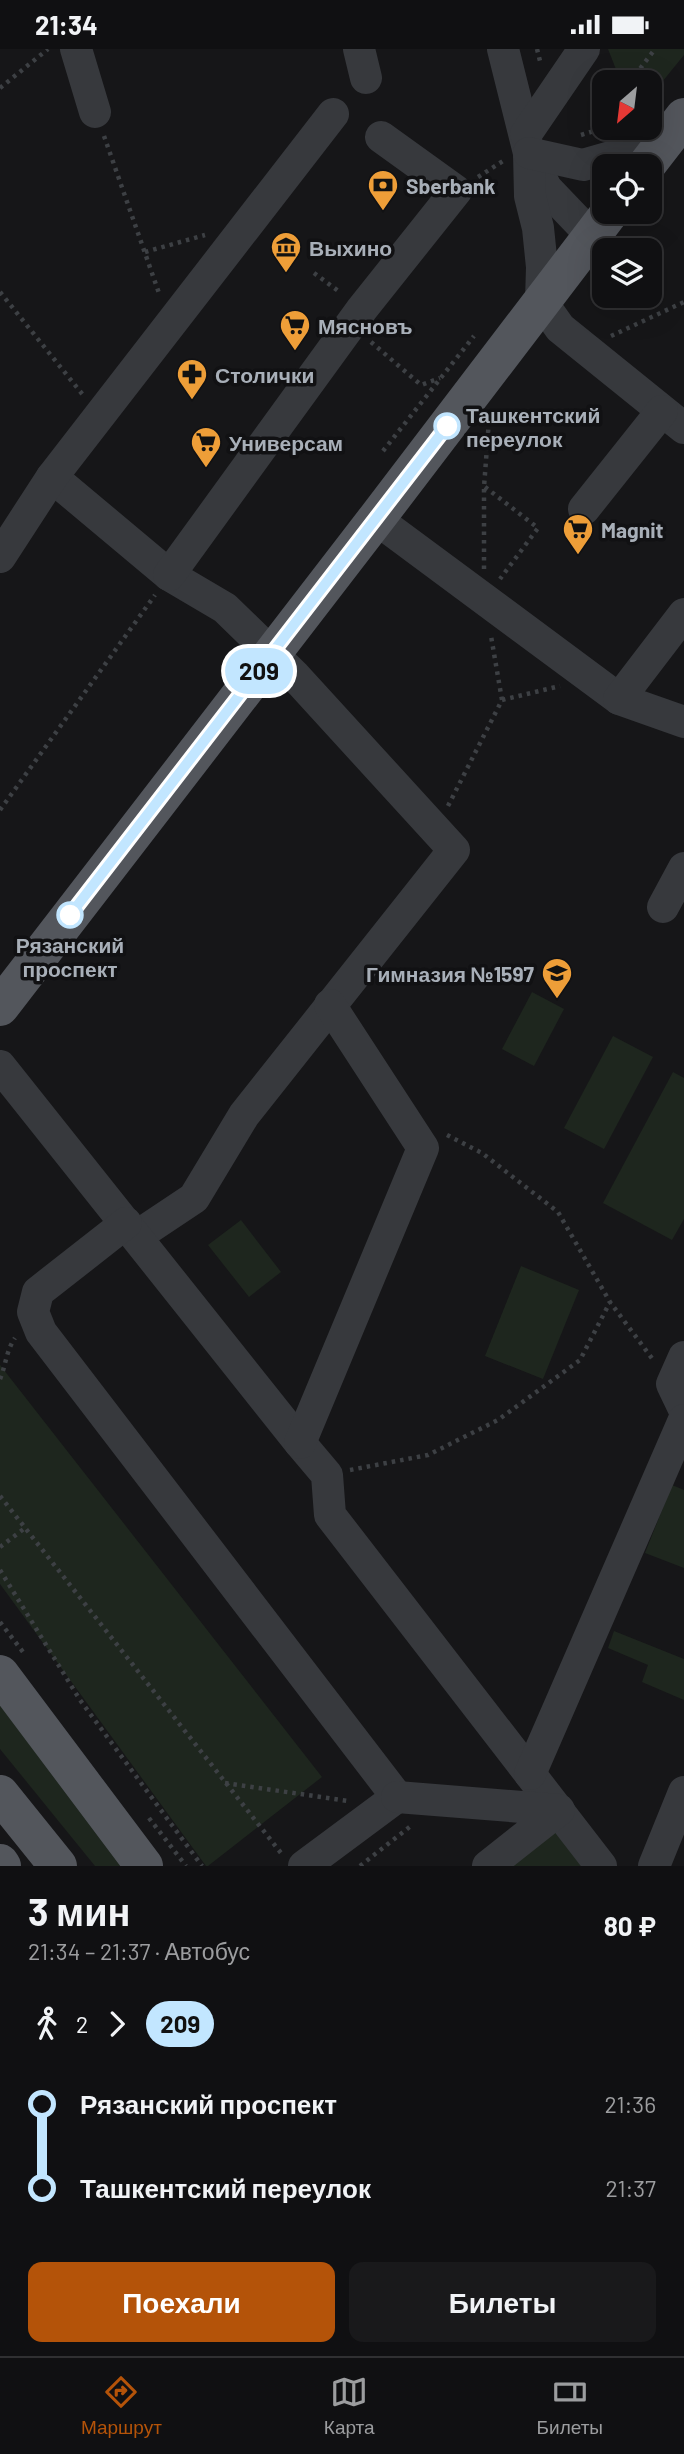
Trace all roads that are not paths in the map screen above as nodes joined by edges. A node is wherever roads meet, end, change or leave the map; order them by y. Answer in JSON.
{"nodes":[{"id":1,"x":76,"y":49,"type":"edge"},
{"id":2,"x":503,"y":49,"type":"edge"},
{"id":3,"x":584,"y":49,"type":"edge"},
{"id":4,"x":95,"y":112,"type":"road end"},
{"id":5,"x":333,"y":114,"type":"dead end"},
{"id":6,"x":682,"y":120,"type":"edge"},
{"id":7,"x":381,"y":137,"type":"dead end"},
{"id":8,"x":521,"y":151,"type":"junction"},
{"id":9,"x":655,"y":154,"type":"edge"},
{"id":10,"x":592,"y":217,"type":"edge"},
{"id":11,"x":600,"y":224,"type":"edge"},
{"id":12,"x":541,"y":301,"type":"junction"},
{"id":13,"x":673,"y":420,"type":"edge"},
{"id":14,"x":52,"y":477,"type":"junction"},
{"id":15,"x":584,"y":509,"type":"dead end"},
{"id":16,"x":376,"y":519,"type":"junction"},
{"id":17,"x":0,"y":557,"type":"edge"},
{"id":18,"x":169,"y":575,"type":"junction"},
{"id":19,"x":684,"y":614,"type":"edge"},
{"id":20,"x":272,"y":655,"type":"junction"},
{"id":21,"x":620,"y":699,"type":"junction"},
{"id":22,"x":684,"y":722,"type":"edge"},
{"id":23,"x":684,"y":868,"type":"edge"},
{"id":24,"x":663,"y":907,"type":"dead end"},
{"id":25,"x":330,"y":1005,"type":"junction"},
{"id":26,"x":0,"y":1007,"type":"edge"},
{"id":27,"x":0,"y":1066,"type":"edge"},
{"id":28,"x":132,"y":1230,"type":"junction"},
{"id":29,"x":681,"y":1407,"type":"edge"},
{"id":30,"x":300,"y":1443,"type":"junction"},
{"id":31,"x":0,"y":1674,"type":"edge"},
{"id":32,"x":530,"y":1774,"type":"junction"},
{"id":33,"x":684,"y":1792,"type":"edge"},
{"id":34,"x":0,"y":1794,"type":"edge"},
{"id":35,"x":391,"y":1801,"type":"junction"},
{"id":36,"x":559,"y":1810,"type":"junction"},
{"id":37,"x":293,"y":1861,"type":"edge"},
{"id":38,"x":58,"y":1866,"type":"edge"},
{"id":39,"x":144,"y":1866,"type":"edge"},
{"id":40,"x":488,"y":1866,"type":"edge"},
{"id":41,"x":601,"y":1866,"type":"edge"},
{"id":42,"x":653,"y":1866,"type":"edge"}],
"edges":[{"from":1,"to":4,"type":"street"},
{"from":2,"to":8,"type":"street"},
{"from":3,"to":8,"type":"street"},
{"from":5,"to":14,"type":"street"},
{"from":6,"to":8,"type":"street"},
{"from":6,"to":9,"type":"main road"},
{"from":7,"to":18,"type":"street"},
{"from":8,"to":10,"type":"street"},
{"from":8,"to":12,"type":"street"},
{"from":11,"to":12,"type":"main road"},
{"from":12,"to":13,"type":"street"},
{"from":12,"to":16,"type":"main road"},
{"from":13,"to":15,"type":"street"},
{"from":14,"to":17,"type":"street"},
{"from":14,"to":18,"type":"street"},
{"from":16,"to":20,"type":"main road"},
{"from":16,"to":21,"type":"street"},
{"from":18,"to":20,"type":"street"},
{"from":19,"to":21,"type":"street"},
{"from":20,"to":25,"type":"street"},
{"from":20,"to":26,"type":"main road"},
{"from":21,"to":22,"type":"street"},
{"from":23,"to":24,"type":"street"},
{"from":25,"to":28,"type":"street"},
{"from":25,"to":30,"type":"street"},
{"from":27,"to":28,"type":"street"},
{"from":28,"to":30,"type":"street"},
{"from":28,"to":35,"type":"street"},
{"from":29,"to":32,"type":"street"},
{"from":30,"to":32,"type":"street"},
{"from":31,"to":39,"type":"main road"},
{"from":32,"to":36,"type":"street"},
{"from":33,"to":42,"type":"street"},
{"from":34,"to":38,"type":"main road"},
{"from":35,"to":36,"type":"street"},
{"from":35,"to":37,"type":"street"},
{"from":36,"to":40,"type":"street"},
{"from":36,"to":41,"type":"street"}]}
